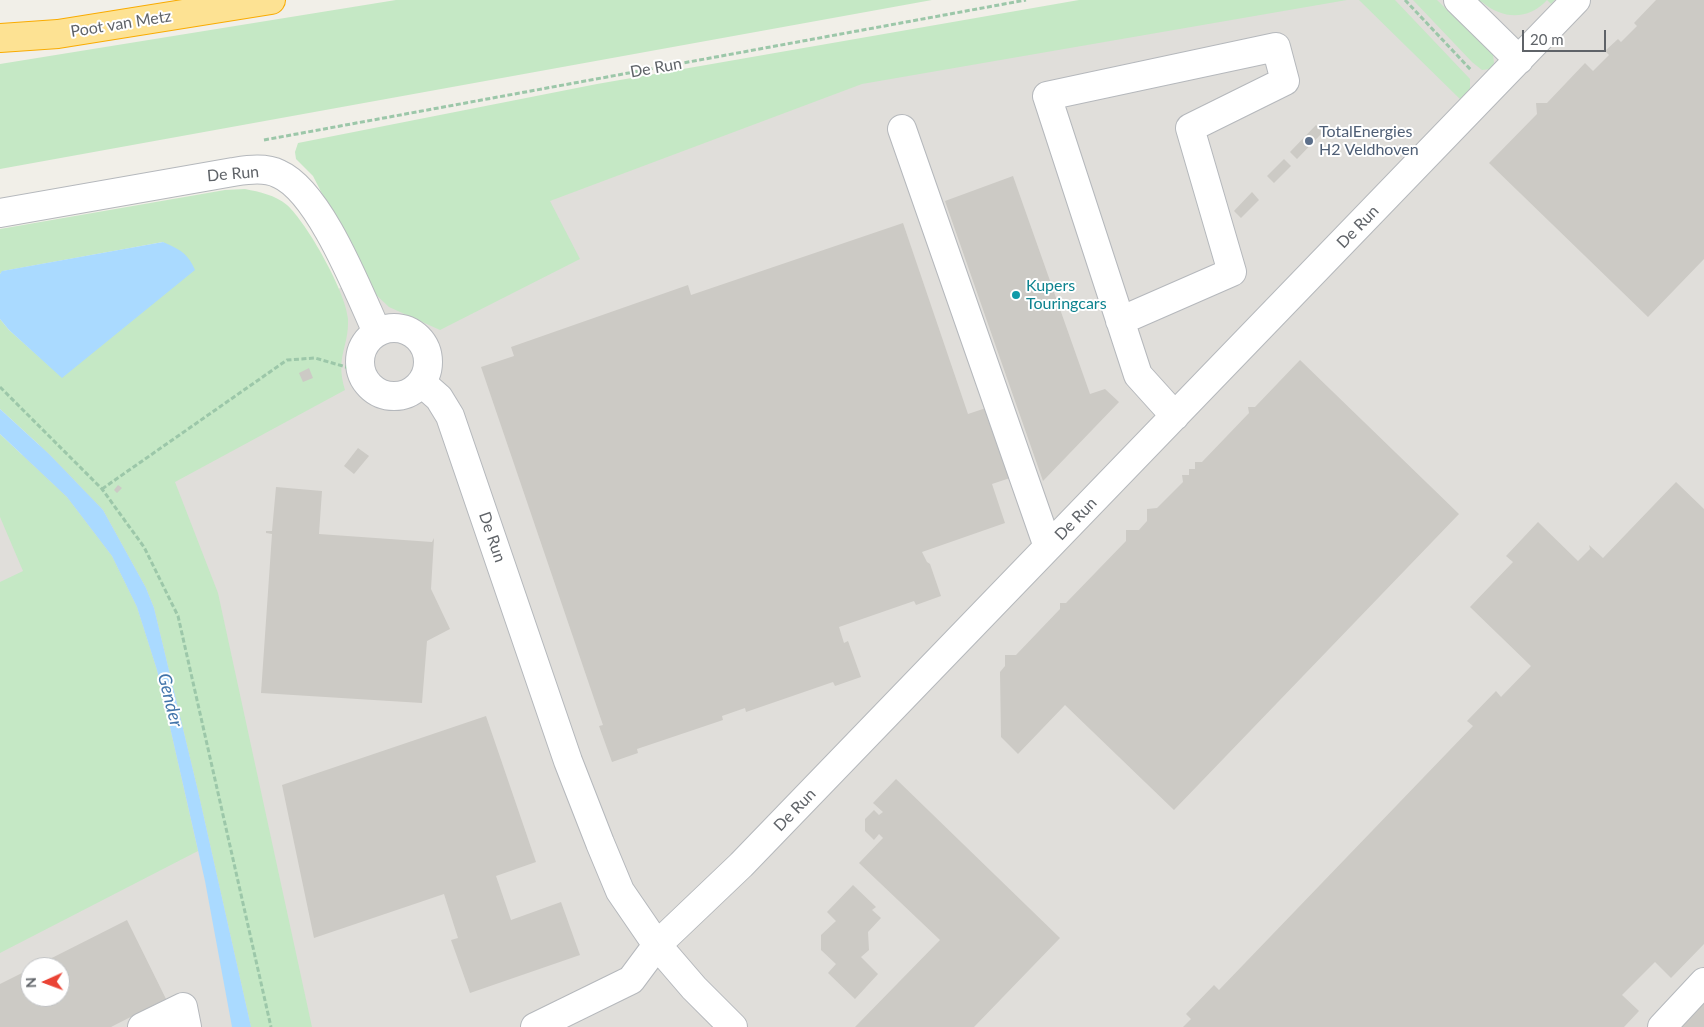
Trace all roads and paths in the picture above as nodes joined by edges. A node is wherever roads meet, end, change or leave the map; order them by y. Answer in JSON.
{"nodes":[{"id":1,"x":270,"y":0,"type":"edge"},
{"id":2,"x":1026,"y":0,"type":"edge"},
{"id":3,"x":1404,"y":0,"type":"edge"},
{"id":4,"x":1458,"y":0,"type":"edge"},
{"id":5,"x":1576,"y":0,"type":"edge"},
{"id":6,"x":58,"y":34,"type":"junction"},
{"id":7,"x":0,"y":38,"type":"edge"},
{"id":8,"x":0,"y":49,"type":"edge"},
{"id":9,"x":1519,"y":60,"type":"junction"},
{"id":10,"x":1491,"y":89,"type":"junction"},
{"id":11,"x":902,"y":130,"type":"dead end"},
{"id":12,"x":286,"y":136,"type":"dead end"},
{"id":13,"x":0,"y":213,"type":"edge"},
{"id":14,"x":1120,"y":321,"type":"junction"},
{"id":15,"x":377,"y":332,"type":"junction"},
{"id":16,"x":360,"y":371,"type":"junction"},
{"id":17,"x":422,"y":383,"type":"junction"},
{"id":18,"x":0,"y":388,"type":"edge"},
{"id":19,"x":1175,"y":416,"type":"junction"},
{"id":20,"x":102,"y":489,"type":"junction"},
{"id":21,"x":1048,"y":547,"type":"junction"},
{"id":22,"x":658,"y":945,"type":"junction"},
{"id":23,"x":1704,"y":982,"type":"edge"},
{"id":24,"x":542,"y":1026,"type":"edge"},
{"id":25,"x":142,"y":1027,"type":"edge"},
{"id":26,"x":187,"y":1027,"type":"edge"},
{"id":27,"x":271,"y":1027,"type":"edge"},
{"id":28,"x":733,"y":1027,"type":"edge"},
{"id":29,"x":1662,"y":1027,"type":"edge"}],
"edges":[{"from":1,"to":6,"type":"highway","name":"Poot van Metz"},
{"from":2,"to":12,"type":"path","name":"De Run"},
{"from":3,"to":10,"type":"path"},
{"from":4,"to":9,"type":"street"},
{"from":5,"to":9,"type":"street","name":"De Run"},
{"from":6,"to":7,"type":"highway","name":"Poot van Metz"},
{"from":6,"to":8,"type":"highway"},
{"from":9,"to":10,"type":"street","name":"De Run"},
{"from":10,"to":19,"type":"street","name":"De Run"},
{"from":11,"to":21,"type":"street"},
{"from":13,"to":15,"type":"street","name":"De Run"},
{"from":14,"to":14,"type":"street"},
{"from":14,"to":19,"type":"street"},
{"from":15,"to":16,"type":"street"},
{"from":15,"to":17,"type":"street"},
{"from":16,"to":17,"type":"street"},
{"from":16,"to":20,"type":"path"},
{"from":17,"to":22,"type":"street","name":"De Run"},
{"from":18,"to":20,"type":"path"},
{"from":19,"to":21,"type":"street","name":"De Run"},
{"from":20,"to":27,"type":"path"},
{"from":21,"to":22,"type":"street","name":"De Run"},
{"from":22,"to":24,"type":"street","name":"De Run"},
{"from":22,"to":28,"type":"street","name":"De Run"},
{"from":23,"to":29,"type":"street"},
{"from":25,"to":26,"type":"street"}]}
